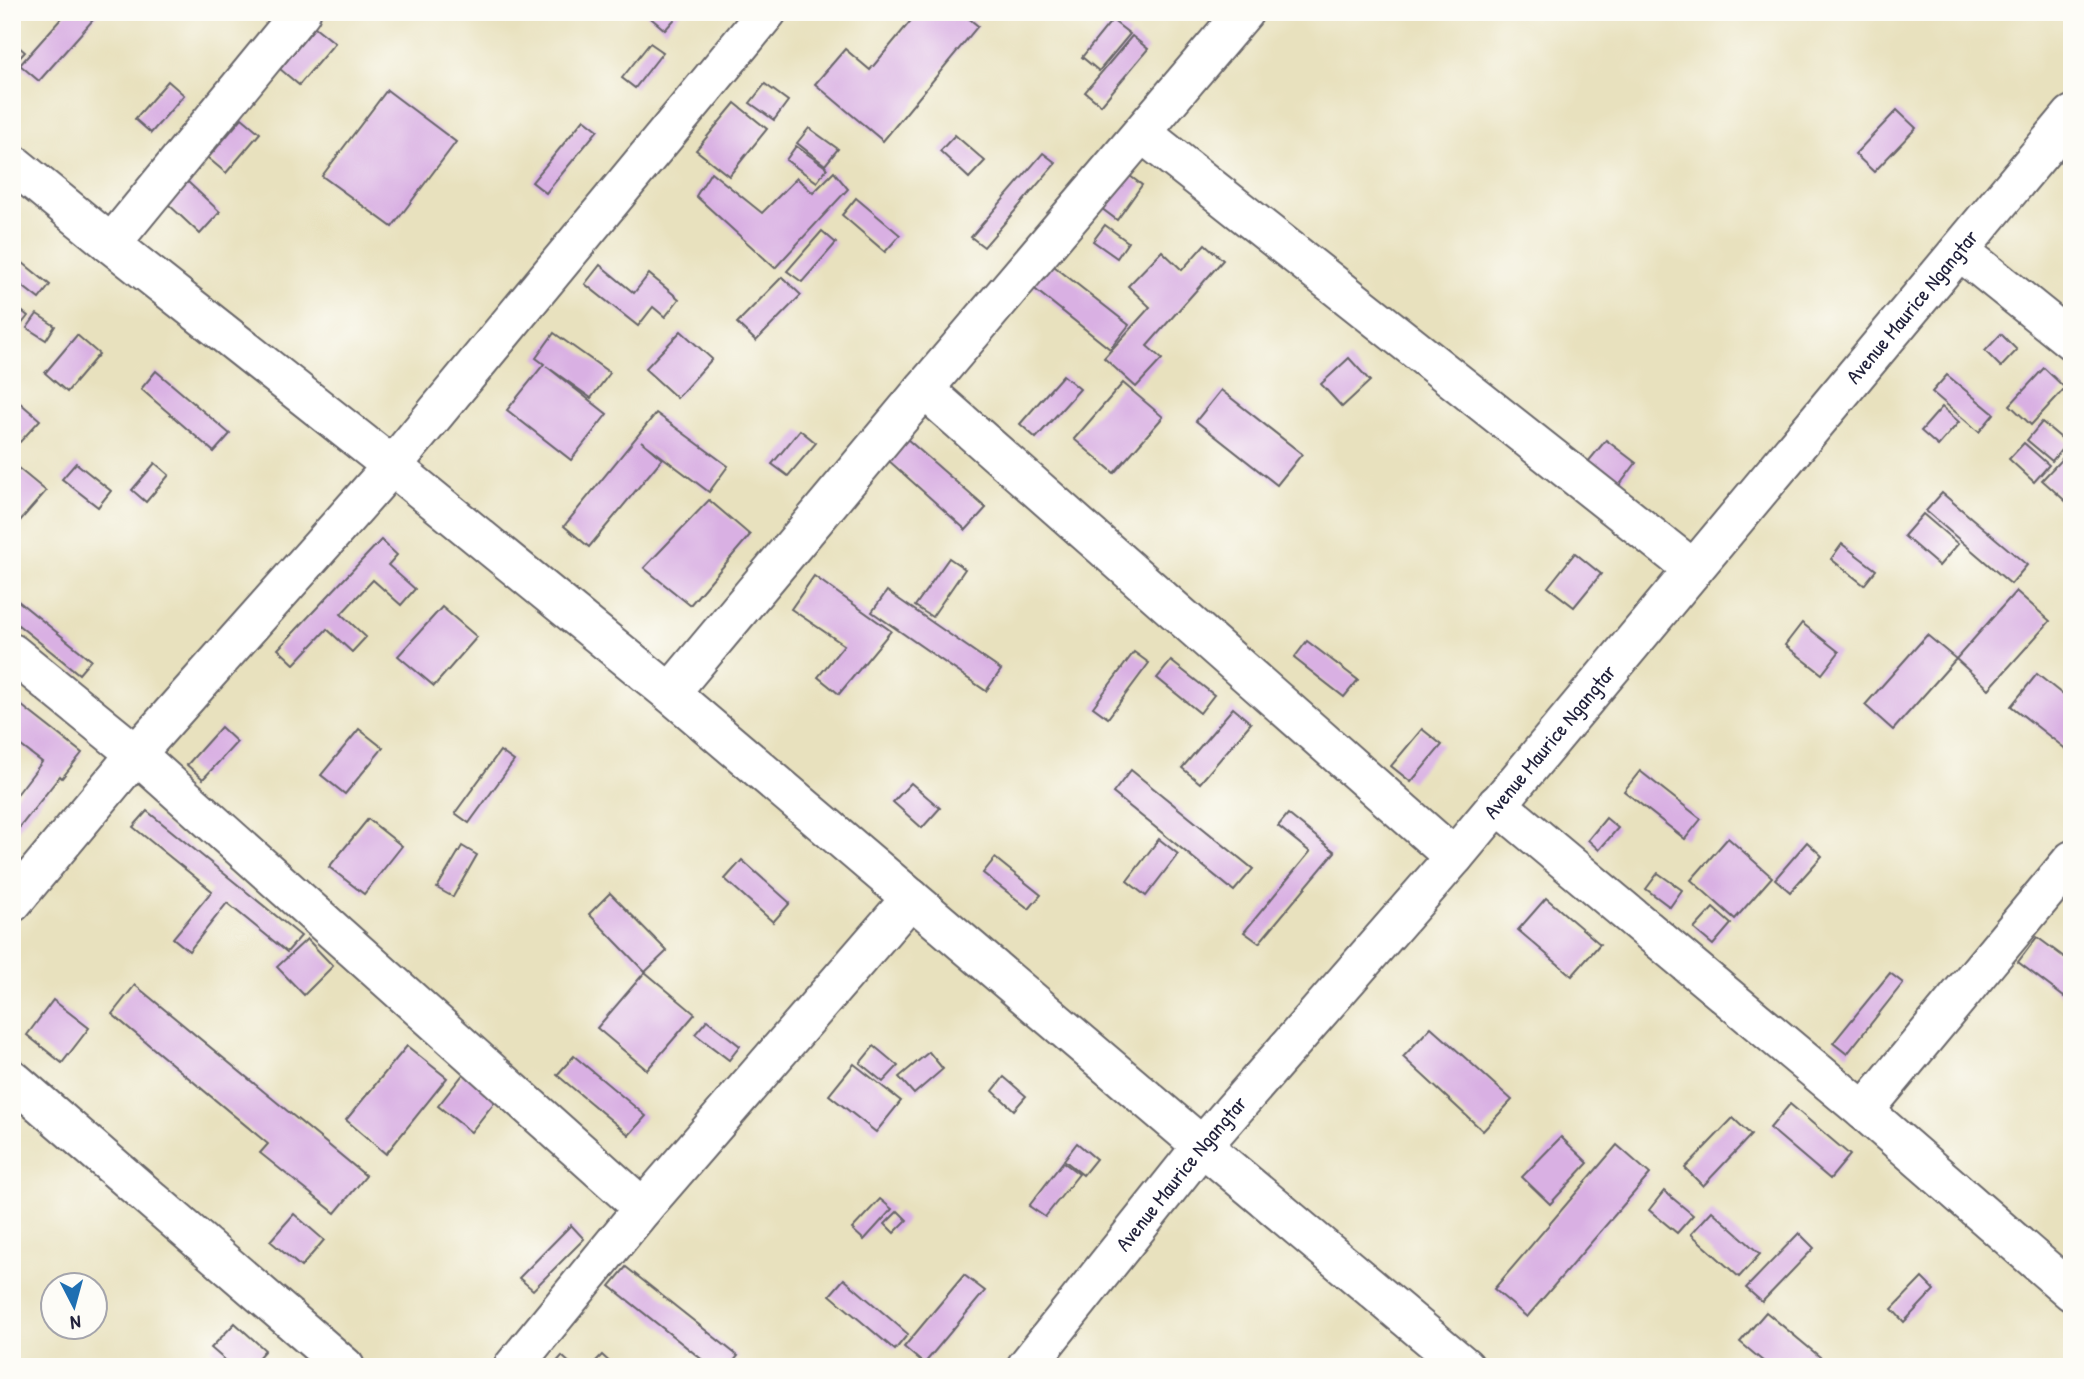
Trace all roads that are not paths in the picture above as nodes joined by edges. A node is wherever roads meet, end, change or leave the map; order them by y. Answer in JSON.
{"nodes":[{"id":1,"x":301,"y":12,"type":"edge"},
{"id":2,"x":766,"y":12,"type":"edge"},
{"id":3,"x":1244,"y":12,"type":"edge"},
{"id":4,"x":2072,"y":115,"type":"edge"},
{"id":5,"x":1142,"y":133,"type":"junction"},
{"id":6,"x":12,"y":163,"type":"edge"},
{"id":7,"x":111,"y":244,"type":"junction"},
{"id":8,"x":1960,"y":251,"type":"junction"},
{"id":9,"x":2072,"y":341,"type":"edge"},
{"id":10,"x":924,"y":389,"type":"junction"},
{"id":11,"x":392,"y":466,"type":"junction"},
{"id":12,"x":1693,"y":569,"type":"junction"},
{"id":13,"x":12,"y":653,"type":"edge"},
{"id":14,"x":670,"y":693,"type":"junction"},
{"id":15,"x":136,"y":754,"type":"junction"},
{"id":16,"x":1497,"y":804,"type":"junction"},
{"id":17,"x":1454,"y":857,"type":"junction"},
{"id":18,"x":2072,"y":860,"type":"edge"},
{"id":19,"x":911,"y":898,"type":"junction"},
{"id":20,"x":12,"y":903,"type":"edge"},
{"id":21,"x":12,"y":1079,"type":"edge"},
{"id":22,"x":1864,"y":1111,"type":"junction"},
{"id":23,"x":1202,"y":1146,"type":"junction"},
{"id":24,"x":643,"y":1208,"type":"junction"},
{"id":25,"x":2072,"y":1292,"type":"edge"},
{"id":26,"x":345,"y":1367,"type":"edge"},
{"id":27,"x":513,"y":1367,"type":"edge"},
{"id":28,"x":1026,"y":1367,"type":"edge"},
{"id":29,"x":1465,"y":1367,"type":"edge"}],
"edges":[{"from":1,"to":7,"type":"street"},
{"from":2,"to":11,"type":"street"},
{"from":3,"to":5,"type":"street"},
{"from":4,"to":8,"type":"street","name":"Avenue Maurice Ngangtar"},
{"from":5,"to":10,"type":"street"},
{"from":5,"to":12,"type":"street"},
{"from":6,"to":7,"type":"street"},
{"from":7,"to":11,"type":"street"},
{"from":8,"to":9,"type":"street"},
{"from":8,"to":12,"type":"street","name":"Avenue Maurice Ngangtar"},
{"from":10,"to":14,"type":"street"},
{"from":10,"to":17,"type":"street"},
{"from":11,"to":14,"type":"street"},
{"from":11,"to":15,"type":"street"},
{"from":12,"to":16,"type":"street","name":"Avenue Maurice Ngangtar"},
{"from":13,"to":15,"type":"street"},
{"from":14,"to":19,"type":"street"},
{"from":15,"to":20,"type":"street"},
{"from":15,"to":24,"type":"street"},
{"from":16,"to":17,"type":"street","name":"Avenue Maurice Ngangtar"},
{"from":16,"to":22,"type":"street"},
{"from":17,"to":23,"type":"street","name":"Avenue Maurice Ngangtar"},
{"from":18,"to":22,"type":"street"},
{"from":19,"to":23,"type":"street"},
{"from":19,"to":24,"type":"street"},
{"from":21,"to":26,"type":"street"},
{"from":22,"to":25,"type":"street"},
{"from":23,"to":28,"type":"street","name":"Avenue Maurice Ngangtar"},
{"from":23,"to":29,"type":"street"},
{"from":24,"to":27,"type":"street"}]}
